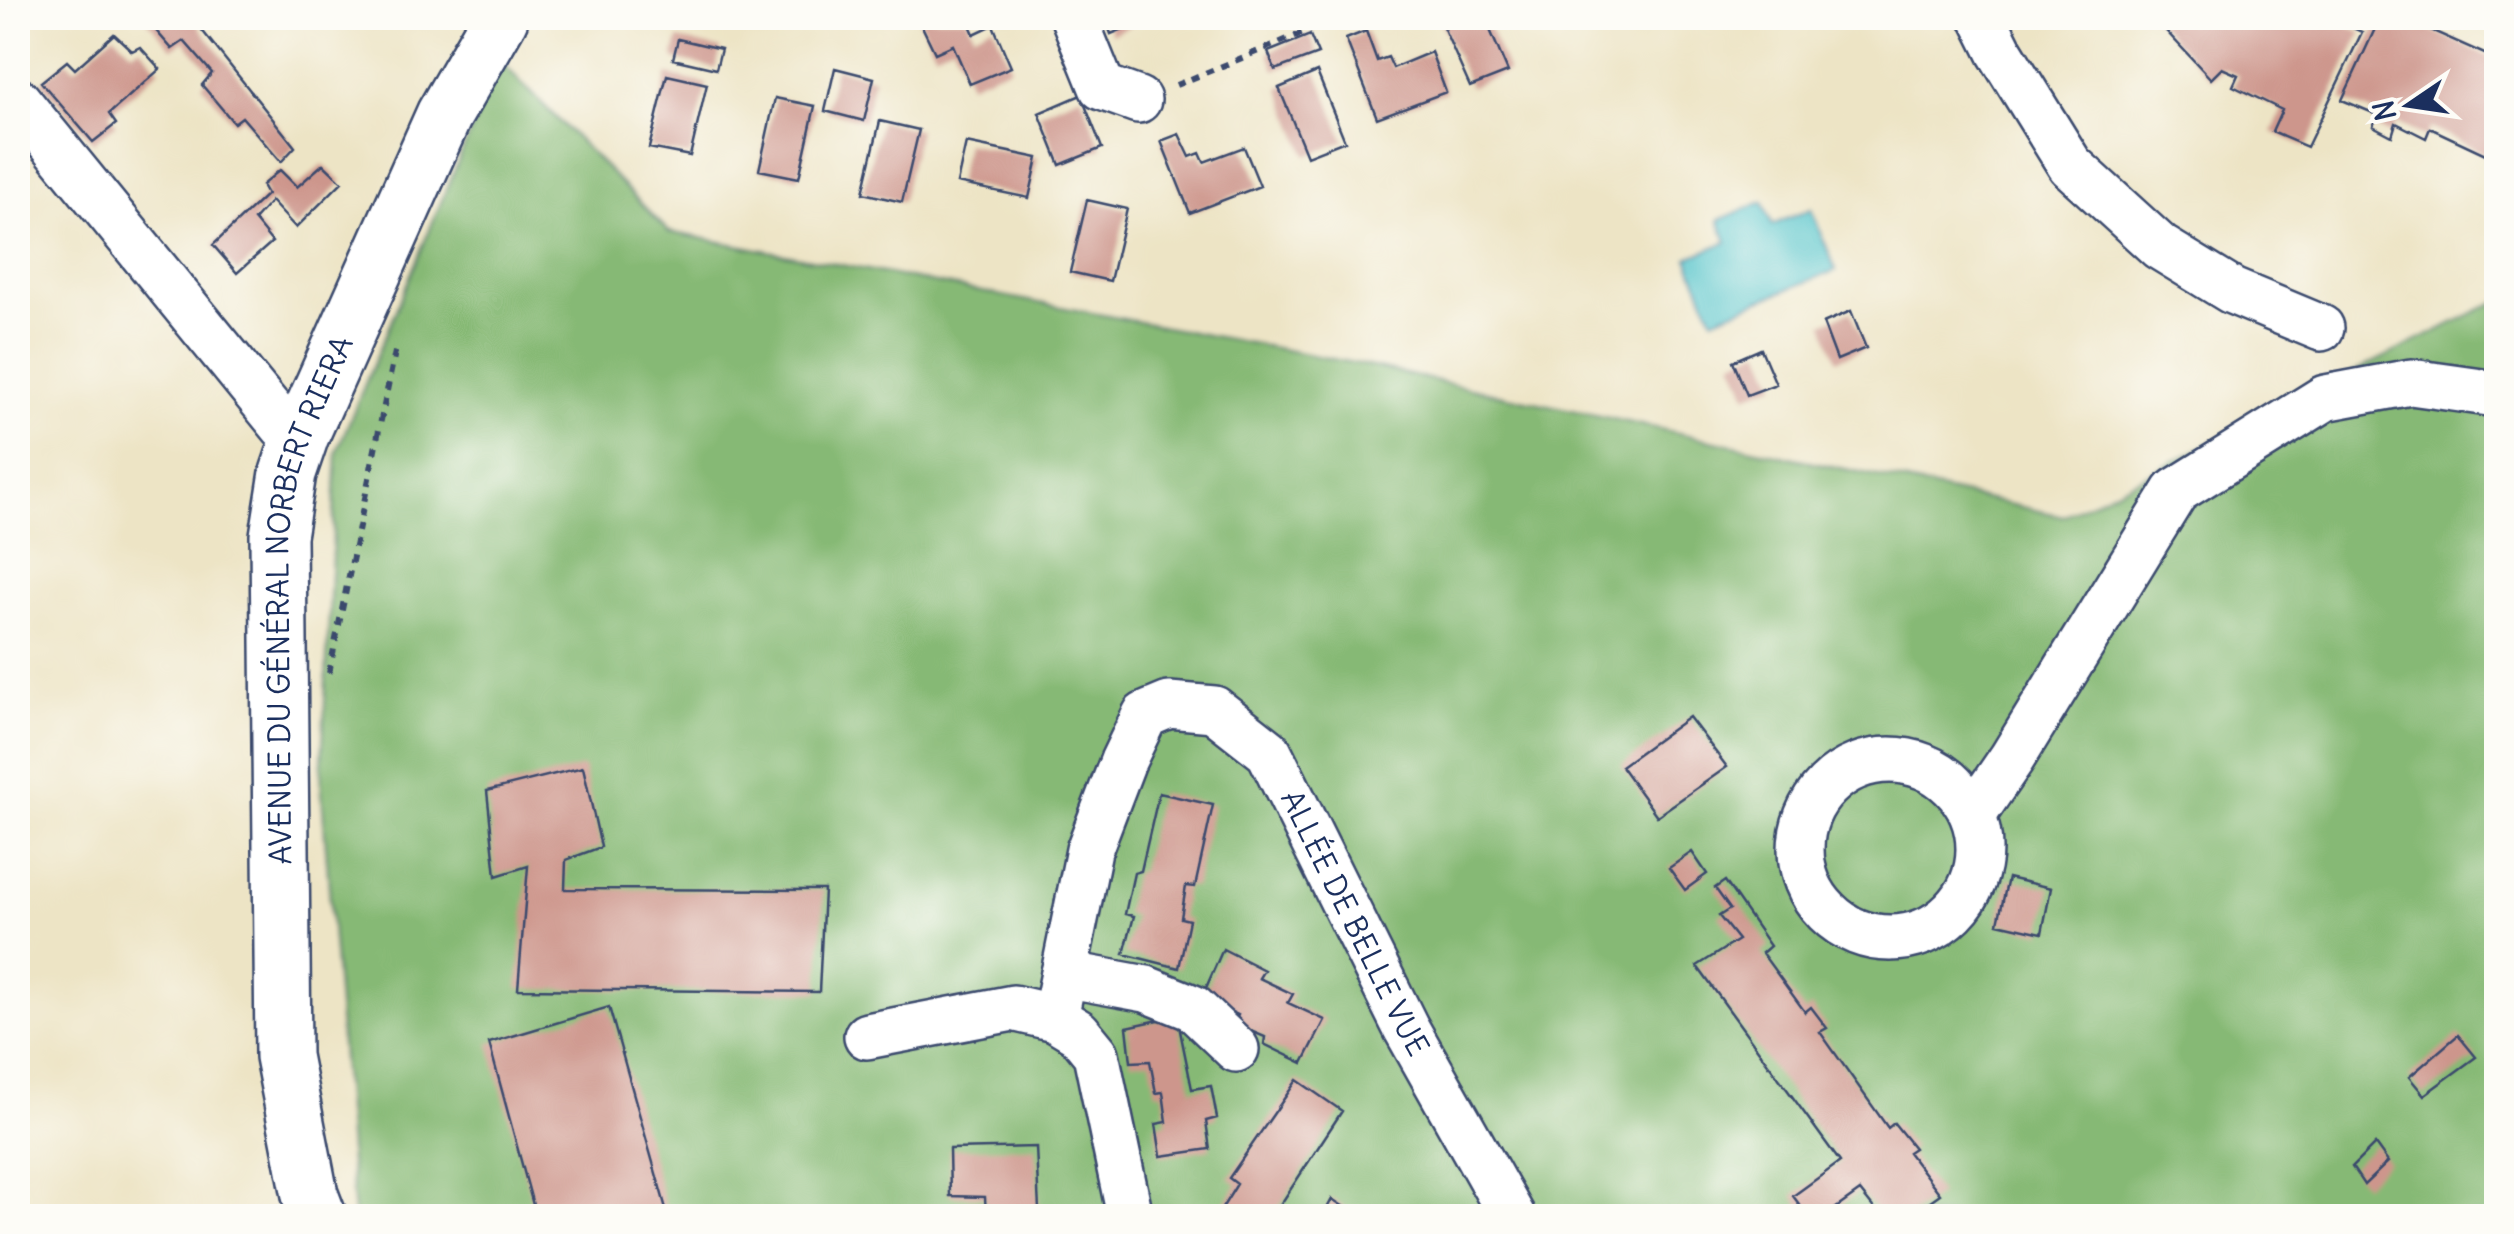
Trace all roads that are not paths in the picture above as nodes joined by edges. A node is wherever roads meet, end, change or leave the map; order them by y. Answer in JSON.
{"nodes":[{"id":1,"x":500,"y":18,"type":"edge"},
{"id":2,"x":1074,"y":18,"type":"edge"},
{"id":3,"x":1982,"y":18,"type":"edge"},
{"id":4,"x":1138,"y":100,"type":"road end"},
{"id":5,"x":18,"y":101,"type":"edge"},
{"id":6,"x":2321,"y":328,"type":"dead end"},
{"id":7,"x":2496,"y":394,"type":"edge"},
{"id":8,"x":301,"y":435,"type":"junction"},
{"id":9,"x":1973,"y":815,"type":"dead end"},
{"id":10,"x":1060,"y":996,"type":"junction"},
{"id":11,"x":867,"y":1036,"type":"dead end"},
{"id":12,"x":1236,"y":1049,"type":"dead end"},
{"id":13,"x":318,"y":1216,"type":"edge"},
{"id":14,"x":1130,"y":1216,"type":"edge"},
{"id":15,"x":1512,"y":1216,"type":"edge"}],
"edges":[{"from":1,"to":8,"type":"main road","name":"AVENUE DU GÉNÉRAL NORBERT RIERA"},
{"from":2,"to":4,"type":"street"},
{"from":3,"to":6,"type":"street"},
{"from":5,"to":8,"type":"street"},
{"from":7,"to":9,"type":"street"},
{"from":8,"to":13,"type":"main road","name":"AVENUE DU GÉNÉRAL NORBERT RIERA"},
{"from":10,"to":11,"type":"street"},
{"from":10,"to":12,"type":"street"},
{"from":10,"to":14,"type":"street"},
{"from":10,"to":15,"type":"street","name":"ALLÉE DE BELLE VUE"}]}
